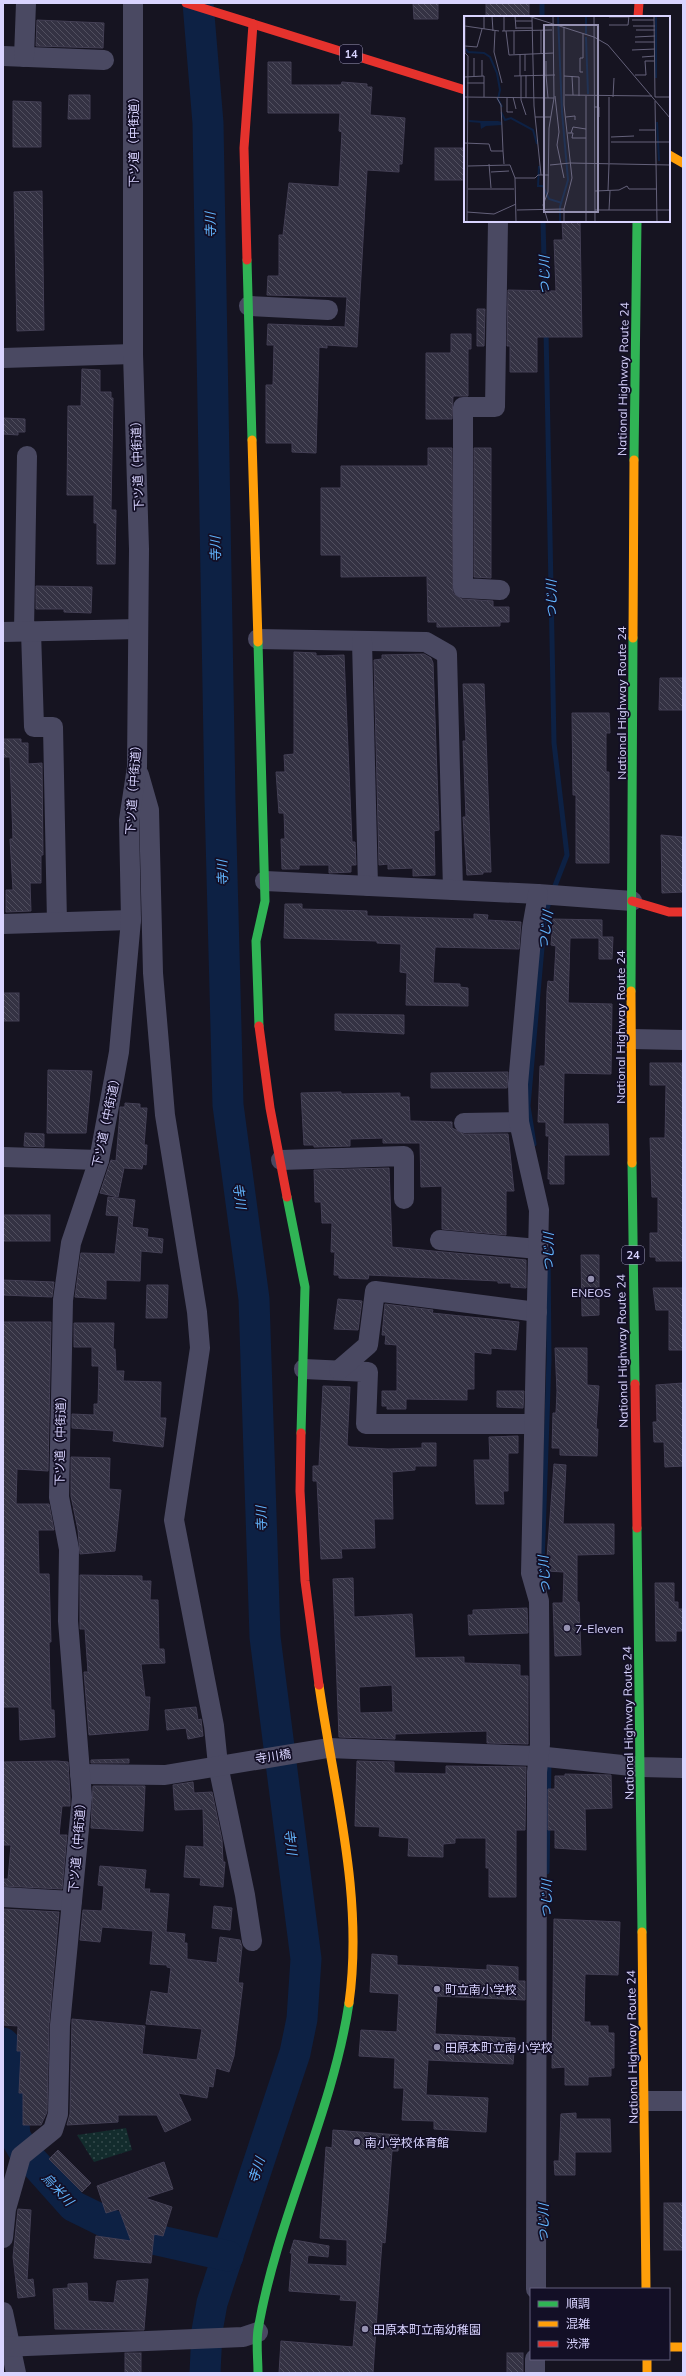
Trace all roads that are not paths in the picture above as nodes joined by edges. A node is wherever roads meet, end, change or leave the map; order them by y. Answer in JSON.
{"nodes":[{"id":1,"x":26,"y":3,"type":"edge"},
{"id":2,"x":132,"y":3,"type":"edge"},
{"id":3,"x":186,"y":3,"type":"edge"},
{"id":4,"x":638,"y":3,"type":"edge"},
{"id":5,"x":638,"y":16,"type":"edge"},
{"id":6,"x":253,"y":24,"type":"junction"},
{"id":7,"x":3,"y":56,"type":"edge"},
{"id":8,"x":24,"y":57,"type":"junction"},
{"id":9,"x":104,"y":60,"type":"dead end"},
{"id":10,"x":464,"y":90,"type":"edge"},
{"id":11,"x":670,"y":156,"type":"edge"},
{"id":12,"x":683,"y":163,"type":"edge"},
{"id":13,"x":498,"y":222,"type":"edge"},
{"id":14,"x":637,"y":222,"type":"edge"},
{"id":15,"x":249,"y":306,"type":"junction"},
{"id":16,"x":328,"y":310,"type":"dead end"},
{"id":17,"x":133,"y":354,"type":"junction"},
{"id":18,"x":3,"y":358,"type":"edge"},
{"id":19,"x":27,"y":456,"type":"dead end"},
{"id":20,"x":500,"y":590,"type":"dead end"},
{"id":21,"x":138,"y":629,"type":"junction"},
{"id":22,"x":28,"y":631,"type":"junction"},
{"id":23,"x":3,"y":632,"type":"edge"},
{"id":24,"x":258,"y":639,"type":"junction"},
{"id":25,"x":362,"y":641,"type":"junction"},
{"id":26,"x":137,"y":768,"type":"junction"},
{"id":27,"x":265,"y":881,"type":"junction"},
{"id":28,"x":368,"y":886,"type":"junction"},
{"id":29,"x":453,"y":890,"type":"junction"},
{"id":30,"x":548,"y":895,"type":"junction"},
{"id":31,"x":632,"y":901,"type":"junction"},
{"id":32,"x":683,"y":912,"type":"edge"},
{"id":33,"x":131,"y":920,"type":"junction"},
{"id":34,"x":57,"y":922,"type":"junction"},
{"id":35,"x":3,"y":924,"type":"edge"},
{"id":36,"x":632,"y":1039,"type":"junction"},
{"id":37,"x":683,"y":1040,"type":"edge"},
{"id":38,"x":519,"y":1122,"type":"junction"},
{"id":39,"x":464,"y":1123,"type":"dead end"},
{"id":40,"x":3,"y":1157,"type":"edge"},
{"id":41,"x":99,"y":1160,"type":"junction"},
{"id":42,"x":282,"y":1160,"type":"junction"},
{"id":43,"x":404,"y":1199,"type":"dead end"},
{"id":44,"x":440,"y":1240,"type":"dead end"},
{"id":45,"x":538,"y":1248,"type":"junction"},
{"id":46,"x":538,"y":1312,"type":"junction"},
{"id":47,"x":304,"y":1369,"type":"junction"},
{"id":48,"x":339,"y":1370,"type":"junction"},
{"id":49,"x":534,"y":1424,"type":"junction"},
{"id":50,"x":325,"y":1748,"type":"junction"},
{"id":51,"x":544,"y":1756,"type":"junction"},
{"id":52,"x":222,"y":1765,"type":"junction"},
{"id":53,"x":641,"y":1767,"type":"junction"},
{"id":54,"x":683,"y":1768,"type":"edge"},
{"id":55,"x":80,"y":1774,"type":"junction"},
{"id":56,"x":3,"y":1897,"type":"edge"},
{"id":57,"x":72,"y":1901,"type":"junction"},
{"id":58,"x":252,"y":1941,"type":"dead end"},
{"id":59,"x":644,"y":2100,"type":"junction"},
{"id":60,"x":683,"y":2101,"type":"edge"},
{"id":61,"x":3,"y":2238,"type":"edge"},
{"id":62,"x":536,"y":2288,"type":"edge"},
{"id":63,"x":646,"y":2288,"type":"edge"},
{"id":64,"x":3,"y":2312,"type":"edge"},
{"id":65,"x":250,"y":2334,"type":"junction"},
{"id":66,"x":6,"y":2346,"type":"edge"},
{"id":67,"x":670,"y":2347,"type":"edge"},
{"id":68,"x":683,"y":2347,"type":"edge"},
{"id":69,"x":535,"y":2360,"type":"edge"},
{"id":70,"x":647,"y":2360,"type":"edge"},
{"id":71,"x":16,"y":2373,"type":"edge"},
{"id":72,"x":258,"y":2373,"type":"edge"},
{"id":73,"x":535,"y":2373,"type":"edge"},
{"id":74,"x":647,"y":2373,"type":"edge"}],
"edges":[{"from":1,"to":8,"type":"street"},
{"from":2,"to":17,"type":"street","name":"下ツ道（中街道）"},
{"from":3,"to":6,"type":"main road","number":"14"},
{"from":4,"to":5,"type":"main road"},
{"from":6,"to":10,"type":"main road","number":"14"},
{"from":6,"to":15,"type":"main road"},
{"from":7,"to":8,"type":"street"},
{"from":8,"to":9,"type":"street"},
{"from":11,"to":12,"type":"main road"},
{"from":13,"to":20,"type":"street"},
{"from":14,"to":31,"type":"main road","name":"National Highway Route 24","number":"24"},
{"from":15,"to":16,"type":"street"},
{"from":15,"to":24,"type":"main road"},
{"from":17,"to":18,"type":"street"},
{"from":17,"to":21,"type":"street","name":"下ツ道（中街道）"},
{"from":19,"to":22,"type":"street"},
{"from":21,"to":22,"type":"street"},
{"from":21,"to":26,"type":"street","name":"下ツ道（中街道）"},
{"from":22,"to":23,"type":"street"},
{"from":22,"to":34,"type":"street"},
{"from":24,"to":25,"type":"street"},
{"from":24,"to":27,"type":"main road"},
{"from":25,"to":28,"type":"street"},
{"from":25,"to":29,"type":"street"},
{"from":26,"to":33,"type":"street","name":"下ツ道（中街道）"},
{"from":26,"to":52,"type":"street"},
{"from":27,"to":28,"type":"street"},
{"from":27,"to":42,"type":"main road"},
{"from":28,"to":29,"type":"street"},
{"from":29,"to":30,"type":"street"},
{"from":30,"to":31,"type":"street"},
{"from":30,"to":38,"type":"street"},
{"from":31,"to":32,"type":"main road"},
{"from":31,"to":36,"type":"main road","name":"National Highway Route 24","number":"24"},
{"from":33,"to":34,"type":"street"},
{"from":33,"to":41,"type":"street","name":"下ツ道（中街道）"},
{"from":34,"to":35,"type":"street"},
{"from":36,"to":37,"type":"street"},
{"from":36,"to":53,"type":"main road","name":"National Highway Route 24","number":"24"},
{"from":38,"to":39,"type":"street"},
{"from":38,"to":45,"type":"street"},
{"from":40,"to":41,"type":"street"},
{"from":41,"to":55,"type":"street","name":"下ツ道（中街道）"},
{"from":42,"to":43,"type":"street"},
{"from":42,"to":47,"type":"main road"},
{"from":44,"to":45,"type":"street"},
{"from":45,"to":46,"type":"street"},
{"from":46,"to":48,"type":"street"},
{"from":46,"to":49,"type":"street"},
{"from":47,"to":48,"type":"street"},
{"from":47,"to":50,"type":"main road"},
{"from":48,"to":49,"type":"street"},
{"from":49,"to":51,"type":"street"},
{"from":50,"to":51,"type":"street","name":"寺川橋"},
{"from":50,"to":52,"type":"street","name":"寺川橋"},
{"from":50,"to":65,"type":"main road"},
{"from":51,"to":53,"type":"street","name":"寺川橋"},
{"from":51,"to":62,"type":"street"},
{"from":52,"to":55,"type":"street","name":"寺川橋"},
{"from":52,"to":58,"type":"street"},
{"from":53,"to":54,"type":"street","name":"寺川橋"},
{"from":53,"to":59,"type":"main road","name":"National Highway Route 24","number":"24"},
{"from":55,"to":57,"type":"street","name":"下ツ道（中街道）"},
{"from":56,"to":57,"type":"street"},
{"from":57,"to":61,"type":"street","name":"下ツ道（中街道）"},
{"from":59,"to":60,"type":"street"},
{"from":59,"to":63,"type":"main road","name":"National Highway Route 24","number":"24"},
{"from":64,"to":66,"type":"street"},
{"from":65,"to":66,"type":"street"},
{"from":65,"to":72,"type":"main road"},
{"from":66,"to":71,"type":"street"},
{"from":67,"to":68,"type":"main road"},
{"from":69,"to":73,"type":"street"},
{"from":70,"to":74,"type":"main road"}]}
